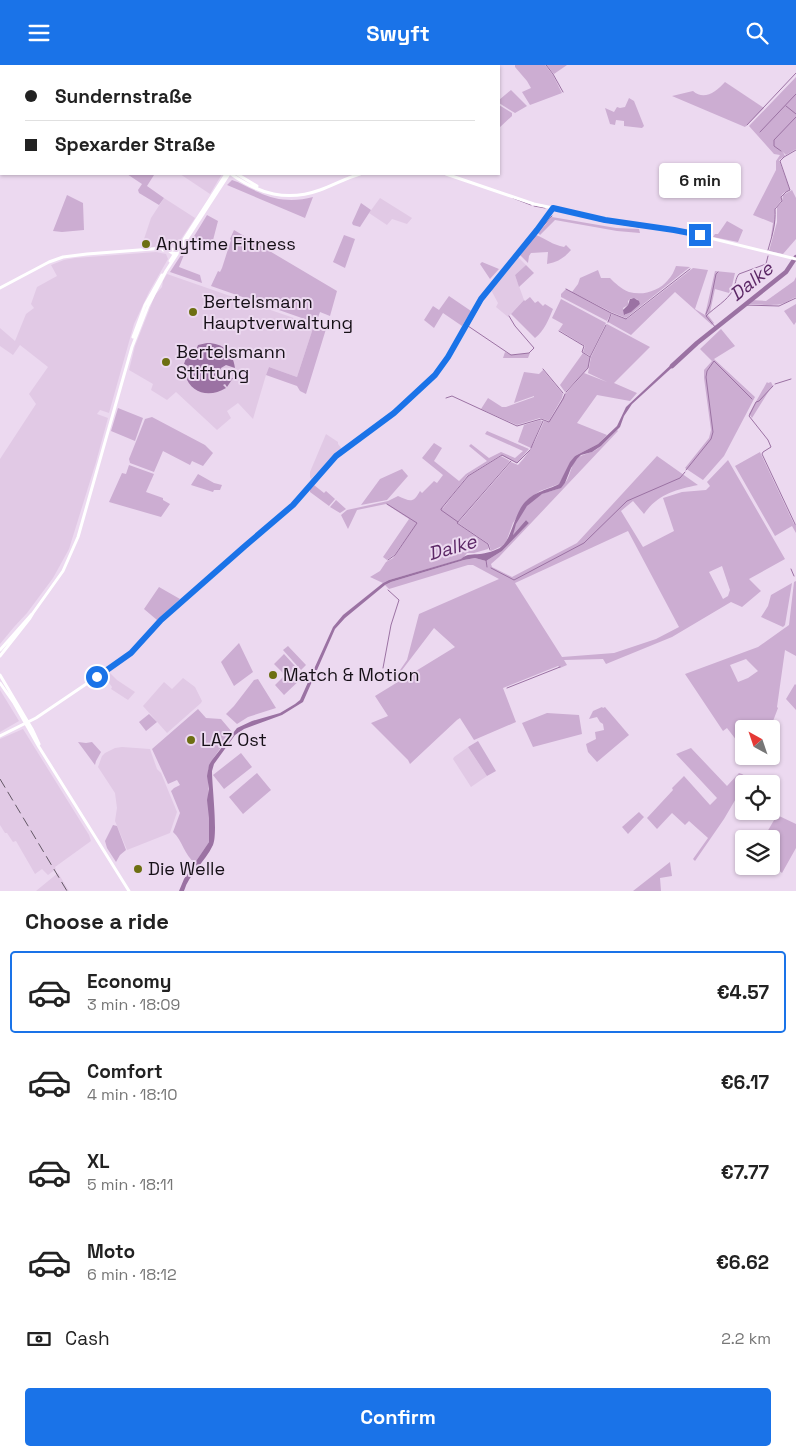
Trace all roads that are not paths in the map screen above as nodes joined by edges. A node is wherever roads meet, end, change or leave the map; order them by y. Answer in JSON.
{"nodes":[{"id":1,"x":228,"y":175,"type":"edge"},
{"id":2,"x":228,"y":175,"type":"edge"},
{"id":3,"x":358,"y":175,"type":"edge"},
{"id":4,"x":449,"y":175,"type":"edge"},
{"id":5,"x":237,"y":176,"type":"edge"},
{"id":6,"x":222,"y":185,"type":"junction"},
{"id":7,"x":553,"y":208,"type":"junction"},
{"id":8,"x":177,"y":253,"type":"junction"},
{"id":9,"x":794,"y":258,"type":"edge"},
{"id":10,"x":0,"y":288,"type":"edge"},
{"id":11,"x":32,"y":613,"type":"junction"},
{"id":12,"x":0,"y":650,"type":"edge"},
{"id":13,"x":0,"y":656,"type":"edge"},
{"id":14,"x":0,"y":675,"type":"edge"},
{"id":15,"x":0,"y":683,"type":"edge"},
{"id":16,"x":27,"y":724,"type":"junction"},
{"id":17,"x":0,"y":736,"type":"edge"},
{"id":18,"x":128,"y":891,"type":"edge"}],
"edges":[{"from":1,"to":6,"type":"main road"},
{"from":2,"to":8,"type":"main road"},
{"from":3,"to":5,"type":"main road"},
{"from":4,"to":7,"type":"main road"},
{"from":5,"to":6,"type":"main road"},
{"from":6,"to":8,"type":"main road"},
{"from":7,"to":9,"type":"main road"},
{"from":7,"to":16,"type":"main road"},
{"from":8,"to":10,"type":"main road"},
{"from":8,"to":11,"type":"main road"},
{"from":11,"to":12,"type":"main road"},
{"from":11,"to":13,"type":"main road"},
{"from":14,"to":16,"type":"main road"},
{"from":15,"to":16,"type":"main road"},
{"from":16,"to":17,"type":"main road"},
{"from":16,"to":18,"type":"main road"}]}
